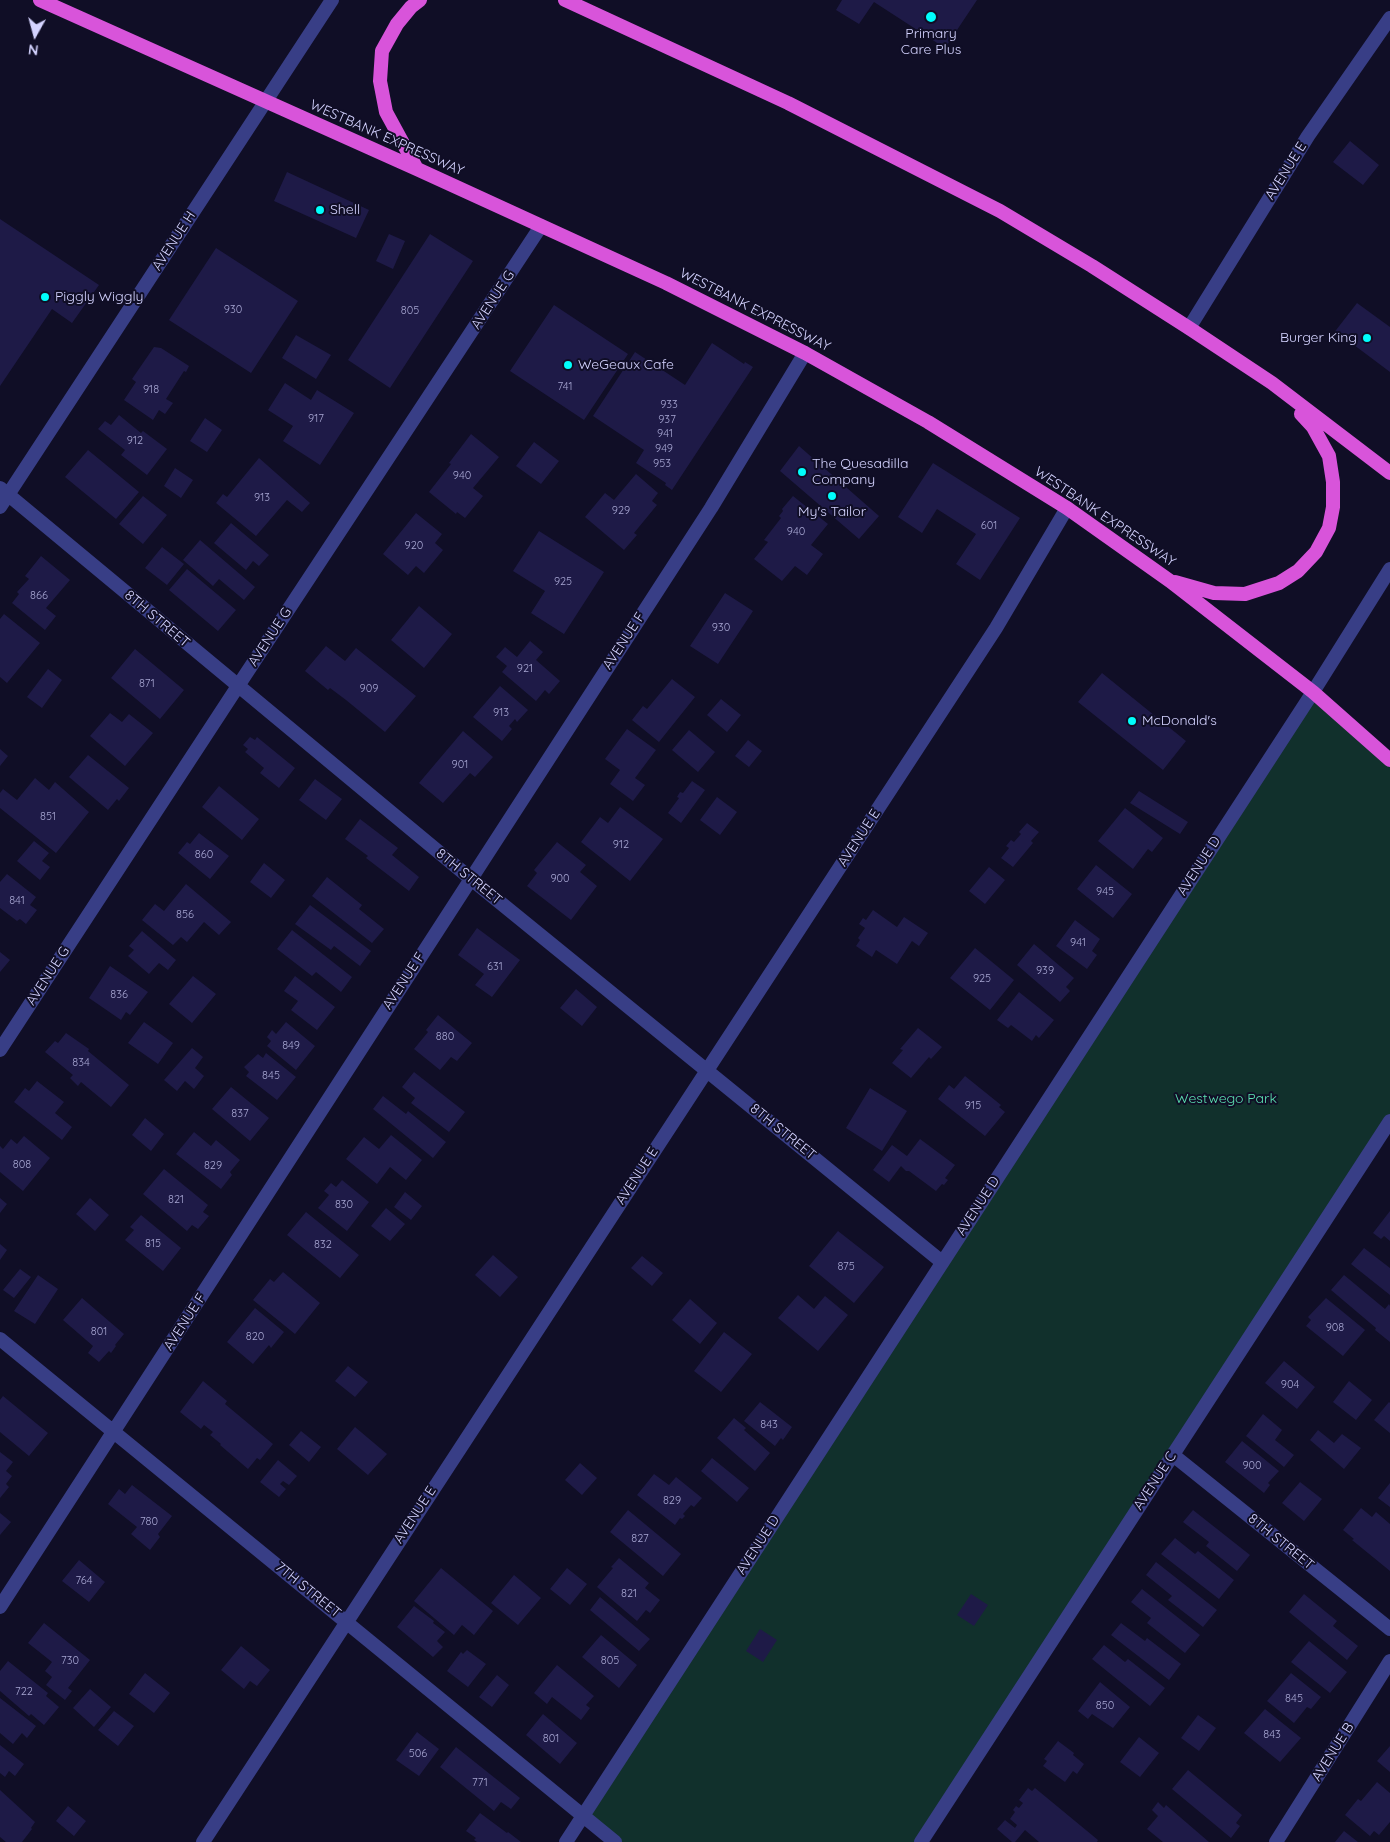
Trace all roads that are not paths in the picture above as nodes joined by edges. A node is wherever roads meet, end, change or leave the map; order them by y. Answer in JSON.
{"nodes":[{"id":1,"x":40,"y":0,"type":"edge"},
{"id":2,"x":332,"y":0,"type":"edge"},
{"id":3,"x":420,"y":0,"type":"edge"},
{"id":4,"x":566,"y":0,"type":"edge"},
{"id":5,"x":1390,"y":18,"type":"edge"},
{"id":6,"x":265,"y":101,"type":"junction"},
{"id":7,"x":417,"y":169,"type":"junction"},
{"id":8,"x":542,"y":226,"type":"junction"},
{"id":9,"x":1189,"y":328,"type":"junction"},
{"id":10,"x":805,"y":353,"type":"junction"},
{"id":11,"x":1272,"y":384,"type":"junction"},
{"id":12,"x":1390,"y":473,"type":"edge"},
{"id":13,"x":4,"y":491,"type":"edge"},
{"id":14,"x":0,"y":507,"type":"edge"},
{"id":15,"x":1067,"y":508,"type":"junction"},
{"id":16,"x":1390,"y":569,"type":"edge"},
{"id":17,"x":1170,"y":581,"type":"junction"},
{"id":18,"x":238,"y":686,"type":"junction"},
{"id":19,"x":1313,"y":692,"type":"junction"},
{"id":20,"x":1390,"y":760,"type":"edge"},
{"id":21,"x":470,"y":878,"type":"junction"},
{"id":22,"x":0,"y":1050,"type":"edge"},
{"id":23,"x":707,"y":1070,"type":"junction"},
{"id":24,"x":1390,"y":1121,"type":"edge"},
{"id":25,"x":942,"y":1262,"type":"junction"},
{"id":26,"x":0,"y":1338,"type":"edge"},
{"id":27,"x":115,"y":1432,"type":"junction"},
{"id":28,"x":1172,"y":1455,"type":"junction"},
{"id":29,"x":0,"y":1607,"type":"edge"},
{"id":30,"x":346,"y":1621,"type":"junction"},
{"id":31,"x":1390,"y":1629,"type":"edge"},
{"id":32,"x":1390,"y":1661,"type":"edge"},
{"id":33,"x":583,"y":1816,"type":"junction"},
{"id":34,"x":203,"y":1842,"type":"edge"},
{"id":35,"x":566,"y":1842,"type":"edge"},
{"id":36,"x":615,"y":1842,"type":"edge"},
{"id":37,"x":921,"y":1842,"type":"edge"},
{"id":38,"x":1276,"y":1842,"type":"edge"}],
"edges":[{"from":1,"to":6,"type":"highway","name":"WESTBANK EXPRESSWAY"},
{"from":2,"to":6,"type":"street","name":"AVENUE H"},
{"from":3,"to":7,"type":"highway"},
{"from":4,"to":9,"type":"highway"},
{"from":5,"to":9,"type":"street","name":"AVENUE E"},
{"from":6,"to":7,"type":"highway","name":"WESTBANK EXPRESSWAY"},
{"from":6,"to":13,"type":"street","name":"AVENUE H"},
{"from":7,"to":8,"type":"highway","name":"WESTBANK EXPRESSWAY"},
{"from":8,"to":10,"type":"highway","name":"WESTBANK EXPRESSWAY"},
{"from":8,"to":18,"type":"street","name":"AVENUE G"},
{"from":9,"to":11,"type":"highway"},
{"from":10,"to":15,"type":"highway","name":"WESTBANK EXPRESSWAY"},
{"from":10,"to":21,"type":"street","name":"AVENUE F"},
{"from":11,"to":12,"type":"highway"},
{"from":11,"to":17,"type":"highway"},
{"from":13,"to":14,"type":"street","name":"AVENUE H"},
{"from":13,"to":18,"type":"street","name":"8TH STREET"},
{"from":15,"to":17,"type":"highway","name":"WESTBANK EXPRESSWAY"},
{"from":15,"to":23,"type":"street","name":"AVENUE E"},
{"from":16,"to":19,"type":"street","name":"AVENUE D"},
{"from":17,"to":19,"type":"highway","name":"WESTBANK EXPRESSWAY"},
{"from":18,"to":21,"type":"street","name":"8TH STREET"},
{"from":18,"to":22,"type":"street","name":"AVENUE G"},
{"from":19,"to":20,"type":"highway","name":"WESTBANK EXPRESSWAY"},
{"from":19,"to":25,"type":"street","name":"AVENUE D"},
{"from":21,"to":23,"type":"street","name":"8TH STREET"},
{"from":21,"to":27,"type":"street","name":"AVENUE F"},
{"from":23,"to":25,"type":"street","name":"8TH STREET"},
{"from":23,"to":30,"type":"street","name":"AVENUE E"},
{"from":24,"to":28,"type":"street","name":"AVENUE C"},
{"from":25,"to":33,"type":"street","name":"AVENUE D"},
{"from":26,"to":27,"type":"street","name":"7TH STREET"},
{"from":27,"to":29,"type":"street","name":"AVENUE F"},
{"from":27,"to":30,"type":"street","name":"7TH STREET"},
{"from":28,"to":31,"type":"street","name":"8TH STREET"},
{"from":28,"to":37,"type":"street","name":"AVENUE C"},
{"from":30,"to":33,"type":"street","name":"7TH STREET"},
{"from":30,"to":34,"type":"street","name":"AVENUE E"},
{"from":32,"to":38,"type":"street","name":"AVENUE B"},
{"from":33,"to":35,"type":"street","name":"AVENUE D"},
{"from":33,"to":36,"type":"street","name":"7TH STREET"}]}
